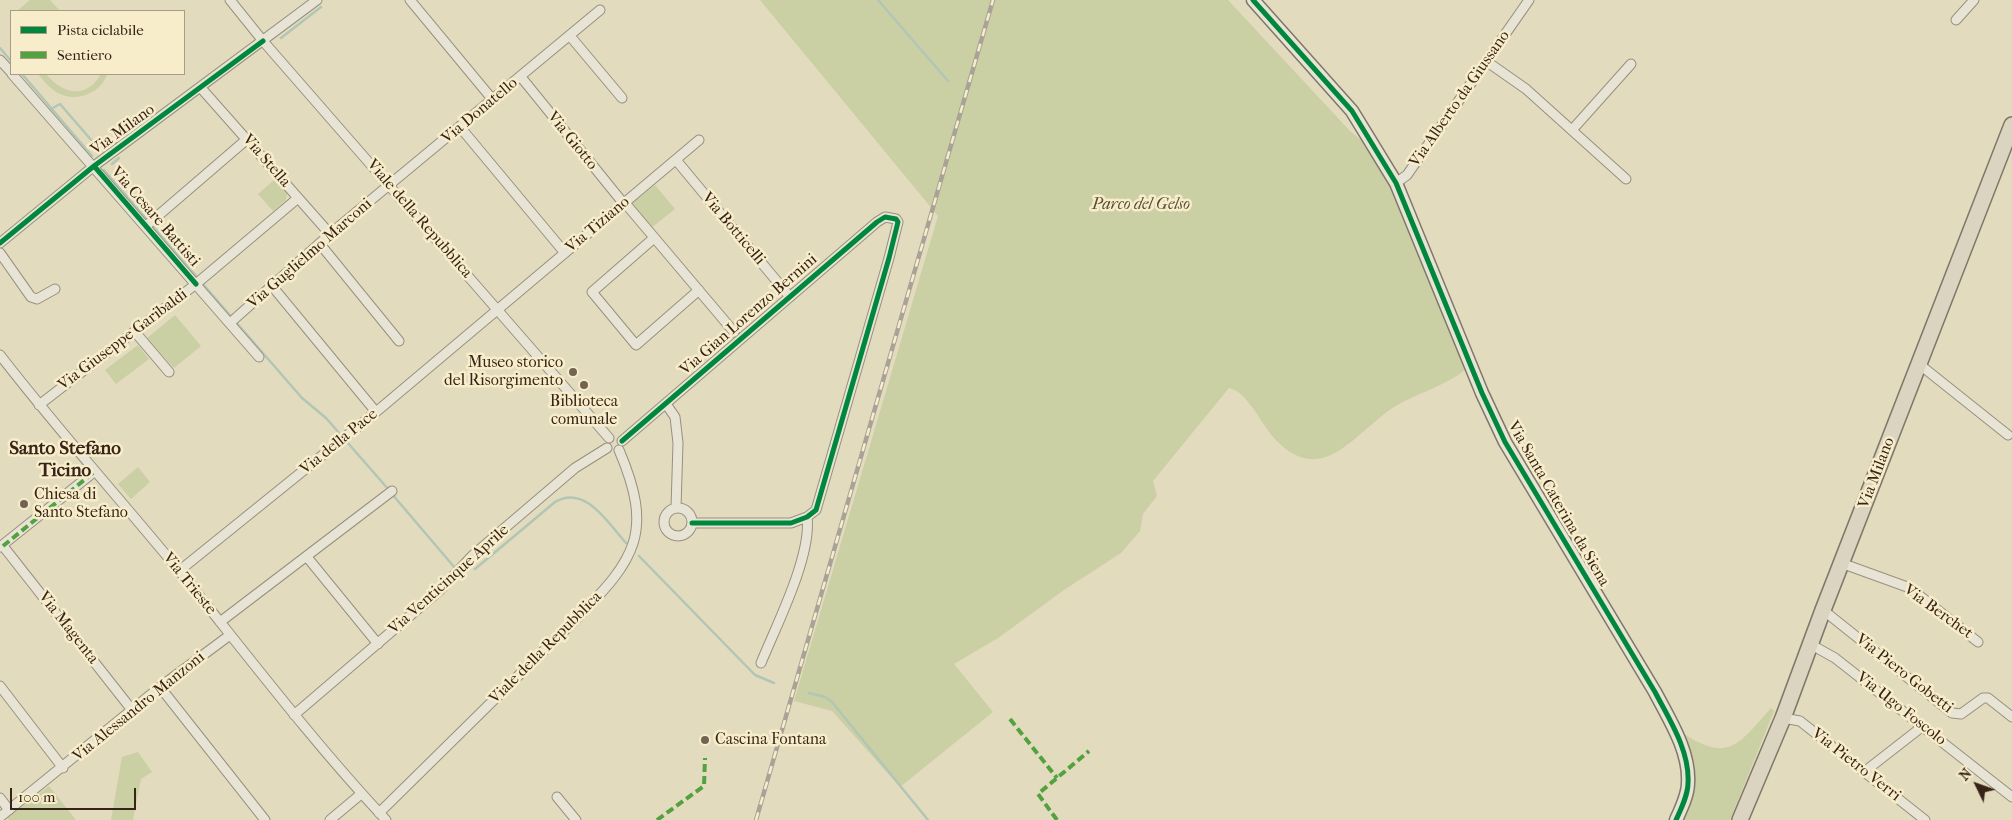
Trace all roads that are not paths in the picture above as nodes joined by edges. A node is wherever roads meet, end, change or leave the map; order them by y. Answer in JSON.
{"nodes":[{"id":1,"x":230,"y":0,"type":"edge"},
{"id":2,"x":410,"y":0,"type":"edge"},
{"id":3,"x":1253,"y":0,"type":"edge"},
{"id":4,"x":1529,"y":0,"type":"edge"},
{"id":5,"x":1974,"y":0,"type":"edge"},
{"id":6,"x":312,"y":1,"type":"edge"},
{"id":7,"x":600,"y":10,"type":"dead end"},
{"id":8,"x":1956,"y":20,"type":"dead end"},
{"id":9,"x":570,"y":36,"type":"junction"},
{"id":10,"x":263,"y":41,"type":"junction"},
{"id":11,"x":0,"y":60,"type":"edge"},
{"id":12,"x":1486,"y":61,"type":"junction"},
{"id":13,"x":1631,"y":64,"type":"dead end"},
{"id":14,"x":10,"y":71,"type":"edge"},
{"id":15,"x":14,"y":75,"type":"edge"},
{"id":16,"x":521,"y":77,"type":"junction"},
{"id":17,"x":201,"y":88,"type":"junction"},
{"id":18,"x":622,"y":98,"type":"dead end"},
{"id":19,"x":493,"y":100,"type":"junction"},
{"id":20,"x":2012,"y":125,"type":"edge"},
{"id":21,"x":460,"y":127,"type":"junction"},
{"id":22,"x":1572,"y":130,"type":"junction"},
{"id":23,"x":246,"y":140,"type":"junction"},
{"id":24,"x":699,"y":140,"type":"dead end"},
{"id":25,"x":676,"y":160,"type":"junction"},
{"id":26,"x":94,"y":166,"type":"junction"},
{"id":27,"x":1626,"y":179,"type":"dead end"},
{"id":28,"x":1396,"y":183,"type":"junction"},
{"id":29,"x":390,"y":186,"type":"junction"},
{"id":30,"x":298,"y":198,"type":"junction"},
{"id":31,"x":624,"y":204,"type":"junction"},
{"id":32,"x":149,"y":224,"type":"junction"},
{"id":33,"x":330,"y":234,"type":"junction"},
{"id":34,"x":654,"y":238,"type":"junction"},
{"id":35,"x":0,"y":243,"type":"edge"},
{"id":36,"x":320,"y":244,"type":"junction"},
{"id":37,"x":0,"y":253,"type":"edge"},
{"id":38,"x":565,"y":253,"type":"junction"},
{"id":39,"x":199,"y":282,"type":"junction"},
{"id":40,"x":272,"y":286,"type":"junction"},
{"id":41,"x":55,"y":289,"type":"dead end"},
{"id":42,"x":699,"y":290,"type":"junction"},
{"id":43,"x":790,"y":297,"type":"junction"},
{"id":44,"x":496,"y":310,"type":"junction"},
{"id":45,"x":232,"y":321,"type":"junction"},
{"id":46,"x":135,"y":332,"type":"junction"},
{"id":47,"x":734,"y":332,"type":"dead end"},
{"id":48,"x":399,"y":341,"type":"dead end"},
{"id":49,"x":0,"y":355,"type":"edge"},
{"id":50,"x":259,"y":357,"type":"dead end"},
{"id":51,"x":1919,"y":364,"type":"junction"},
{"id":52,"x":169,"y":372,"type":"dead end"},
{"id":53,"x":666,"y":404,"type":"junction"},
{"id":54,"x":38,"y":405,"type":"junction"},
{"id":55,"x":376,"y":412,"type":"junction"},
{"id":56,"x":2008,"y":435,"type":"dead end"},
{"id":57,"x":609,"y":438,"type":"junction"},
{"id":58,"x":620,"y":446,"type":"junction"},
{"id":59,"x":607,"y":448,"type":"junction"},
{"id":60,"x":94,"y":472,"type":"junction"},
{"id":61,"x":390,"y":493,"type":"dead end"},
{"id":62,"x":676,"y":508,"type":"junction"},
{"id":63,"x":807,"y":518,"type":"junction"},
{"id":64,"x":692,"y":523,"type":"junction"},
{"id":65,"x":1,"y":546,"type":"edge"},
{"id":66,"x":307,"y":557,"type":"junction"},
{"id":67,"x":1841,"y":563,"type":"junction"},
{"id":68,"x":179,"y":571,"type":"junction"},
{"id":69,"x":1822,"y":610,"type":"junction"},
{"id":70,"x":220,"y":622,"type":"junction"},
{"id":71,"x":230,"y":635,"type":"junction"},
{"id":72,"x":1978,"y":642,"type":"dead end"},
{"id":73,"x":378,"y":644,"type":"junction"},
{"id":74,"x":1810,"y":644,"type":"junction"},
{"id":75,"x":761,"y":663,"type":"dead end"},
{"id":76,"x":0,"y":686,"type":"edge"},
{"id":77,"x":160,"y":687,"type":"junction"},
{"id":78,"x":132,"y":710,"type":"junction"},
{"id":79,"x":294,"y":715,"type":"junction"},
{"id":80,"x":2012,"y":717,"type":"edge"},
{"id":81,"x":1783,"y":718,"type":"junction"},
{"id":82,"x":1922,"y":726,"type":"junction"},
{"id":83,"x":63,"y":768,"type":"junction"},
{"id":84,"x":1864,"y":772,"type":"junction"},
{"id":85,"x":361,"y":794,"type":"junction"},
{"id":86,"x":556,"y":797,"type":"dead end"},
{"id":87,"x":2012,"y":797,"type":"edge"},
{"id":88,"x":0,"y":798,"type":"edge"},
{"id":89,"x":9,"y":810,"type":"junction"},
{"id":90,"x":379,"y":813,"type":"junction"},
{"id":91,"x":0,"y":817,"type":"edge"},
{"id":92,"x":1744,"y":818,"type":"edge"},
{"id":93,"x":265,"y":820,"type":"edge"},
{"id":94,"x":330,"y":820,"type":"edge"},
{"id":95,"x":386,"y":820,"type":"edge"},
{"id":96,"x":576,"y":820,"type":"edge"},
{"id":97,"x":1676,"y":820,"type":"edge"},
{"id":98,"x":1925,"y":820,"type":"edge"}],
"edges":[{"from":1,"to":10,"type":"street","name":"Viale della Repubblica"},
{"from":2,"to":19,"type":"street"},
{"from":3,"to":28,"type":"street"},
{"from":4,"to":12,"type":"street","name":"Via Alberto da Giussano"},
{"from":5,"to":8,"type":"street"},
{"from":6,"to":10,"type":"street","name":"Via Milano"},
{"from":7,"to":9,"type":"street","name":"Via Donatello"},
{"from":9,"to":16,"type":"street","name":"Via Donatello"},
{"from":9,"to":18,"type":"street"},
{"from":10,"to":17,"type":"street","name":"Via Milano"},
{"from":10,"to":29,"type":"street","name":"Viale della Repubblica"},
{"from":11,"to":14,"type":"street","name":"Via Cesare Battisti"},
{"from":12,"to":22,"type":"street"},
{"from":12,"to":28,"type":"street","name":"Via Alberto da Giussano"},
{"from":13,"to":22,"type":"street"},
{"from":15,"to":26,"type":"street","name":"Via Cesare Battisti"},
{"from":16,"to":19,"type":"street","name":"Via Donatello"},
{"from":16,"to":31,"type":"street","name":"Via Giotto"},
{"from":17,"to":23,"type":"street","name":"Via Stella"},
{"from":17,"to":26,"type":"street","name":"Via Milano"},
{"from":19,"to":21,"type":"street","name":"Via Donatello"},
{"from":20,"to":51,"type":"main road","name":"Via Milano"},
{"from":21,"to":29,"type":"street","name":"Via Donatello"},
{"from":21,"to":38,"type":"street"},
{"from":22,"to":27,"type":"street"},
{"from":23,"to":30,"type":"street","name":"Via Stella"},
{"from":23,"to":32,"type":"street"},
{"from":24,"to":25,"type":"street","name":"Via Tiziano"},
{"from":25,"to":31,"type":"street","name":"Via Tiziano"},
{"from":25,"to":43,"type":"street","name":"Via Botticelli"},
{"from":26,"to":32,"type":"street","name":"Via Cesare Battisti"},
{"from":26,"to":35,"type":"street","name":"Via Milano"},
{"from":28,"to":97,"type":"street","name":"Via Santa Caterina da Siena"},
{"from":29,"to":33,"type":"street","name":"Via Guglielmo Marconi"},
{"from":29,"to":44,"type":"street","name":"Viale della Repubblica"},
{"from":30,"to":33,"type":"street","name":"Via Stella"},
{"from":30,"to":39,"type":"street","name":"Via Giuseppe Garibaldi"},
{"from":31,"to":34,"type":"street","name":"Via Giotto"},
{"from":31,"to":38,"type":"street","name":"Via Tiziano"},
{"from":32,"to":39,"type":"street","name":"Via Cesare Battisti"},
{"from":33,"to":36,"type":"street","name":"Via Guglielmo Marconi"},
{"from":34,"to":42,"type":"street","name":"Via Giotto"},
{"from":34,"to":42,"type":"street"},
{"from":36,"to":40,"type":"street","name":"Via Guglielmo Marconi"},
{"from":36,"to":48,"type":"street"},
{"from":37,"to":41,"type":"street"},
{"from":38,"to":44,"type":"street","name":"Via Tiziano"},
{"from":39,"to":45,"type":"street","name":"Via Cesare Battisti"},
{"from":39,"to":46,"type":"street","name":"Via Giuseppe Garibaldi"},
{"from":40,"to":45,"type":"street","name":"Via Guglielmo Marconi"},
{"from":40,"to":55,"type":"street"},
{"from":42,"to":47,"type":"street","name":"Via Giotto"},
{"from":43,"to":53,"type":"street","name":"Via Gian Lorenzo Bernini"},
{"from":43,"to":63,"type":"street","name":"Via Gian Lorenzo Bernini"},
{"from":44,"to":55,"type":"street","name":"Via della Pace"},
{"from":44,"to":57,"type":"street","name":"Viale della Repubblica"},
{"from":45,"to":50,"type":"street","name":"Via Cesare Battisti"},
{"from":46,"to":52,"type":"street"},
{"from":46,"to":54,"type":"street","name":"Via Giuseppe Garibaldi"},
{"from":49,"to":54,"type":"street","name":"Via Trieste"},
{"from":51,"to":56,"type":"street"},
{"from":51,"to":67,"type":"main road","name":"Via Milano"},
{"from":53,"to":58,"type":"street","name":"Via Gian Lorenzo Bernini"},
{"from":53,"to":62,"type":"street"},
{"from":54,"to":60,"type":"street","name":"Via Trieste"},
{"from":55,"to":68,"type":"street","name":"Via della Pace"},
{"from":57,"to":58,"type":"street"},
{"from":57,"to":59,"type":"street"},
{"from":58,"to":59,"type":"street"},
{"from":58,"to":90,"type":"street","name":"Viale della Repubblica"},
{"from":59,"to":73,"type":"street","name":"Via Venticinque Aprile"},
{"from":60,"to":65,"type":"street"},
{"from":60,"to":68,"type":"street","name":"Via Trieste"},
{"from":61,"to":66,"type":"street"},
{"from":62,"to":64,"type":"street"},
{"from":62,"to":64,"type":"street"},
{"from":63,"to":64,"type":"street"},
{"from":63,"to":75,"type":"street"},
{"from":65,"to":78,"type":"street","name":"Via Magenta"},
{"from":66,"to":70,"type":"street"},
{"from":66,"to":73,"type":"street"},
{"from":67,"to":69,"type":"main road","name":"Via Milano"},
{"from":67,"to":72,"type":"street","name":"Via Berchet"},
{"from":68,"to":70,"type":"street","name":"Via Trieste"},
{"from":69,"to":74,"type":"main road","name":"Via Milano"},
{"from":69,"to":80,"type":"street","name":"Via Piero Gobetti"},
{"from":70,"to":71,"type":"street","name":"Via Trieste"},
{"from":71,"to":77,"type":"street","name":"Via Alessandro Manzoni"},
{"from":71,"to":79,"type":"street","name":"Via Trieste"},
{"from":73,"to":79,"type":"street","name":"Via Venticinque Aprile"},
{"from":74,"to":81,"type":"main road","name":"Via Milano"},
{"from":74,"to":82,"type":"street","name":"Via Ugo Foscolo"},
{"from":76,"to":83,"type":"street"},
{"from":77,"to":78,"type":"street","name":"Via Alessandro Manzoni"},
{"from":77,"to":93,"type":"street"},
{"from":78,"to":83,"type":"street","name":"Via Alessandro Manzoni"},
{"from":79,"to":85,"type":"street","name":"Via Trieste"},
{"from":81,"to":84,"type":"street","name":"Via Pietro Verri"},
{"from":81,"to":92,"type":"main road","name":"Via Milano"},
{"from":82,"to":84,"type":"street"},
{"from":82,"to":87,"type":"street","name":"Via Ugo Foscolo"},
{"from":83,"to":89,"type":"street","name":"Via Alessandro Manzoni"},
{"from":84,"to":98,"type":"street","name":"Via Pietro Verri"},
{"from":85,"to":90,"type":"street","name":"Via Trieste"},
{"from":85,"to":94,"type":"street"},
{"from":86,"to":96,"type":"street"},
{"from":88,"to":89,"type":"street"},
{"from":89,"to":91,"type":"street","name":"Via Alessandro Manzoni"},
{"from":90,"to":95,"type":"street","name":"Via Trieste"}]}
